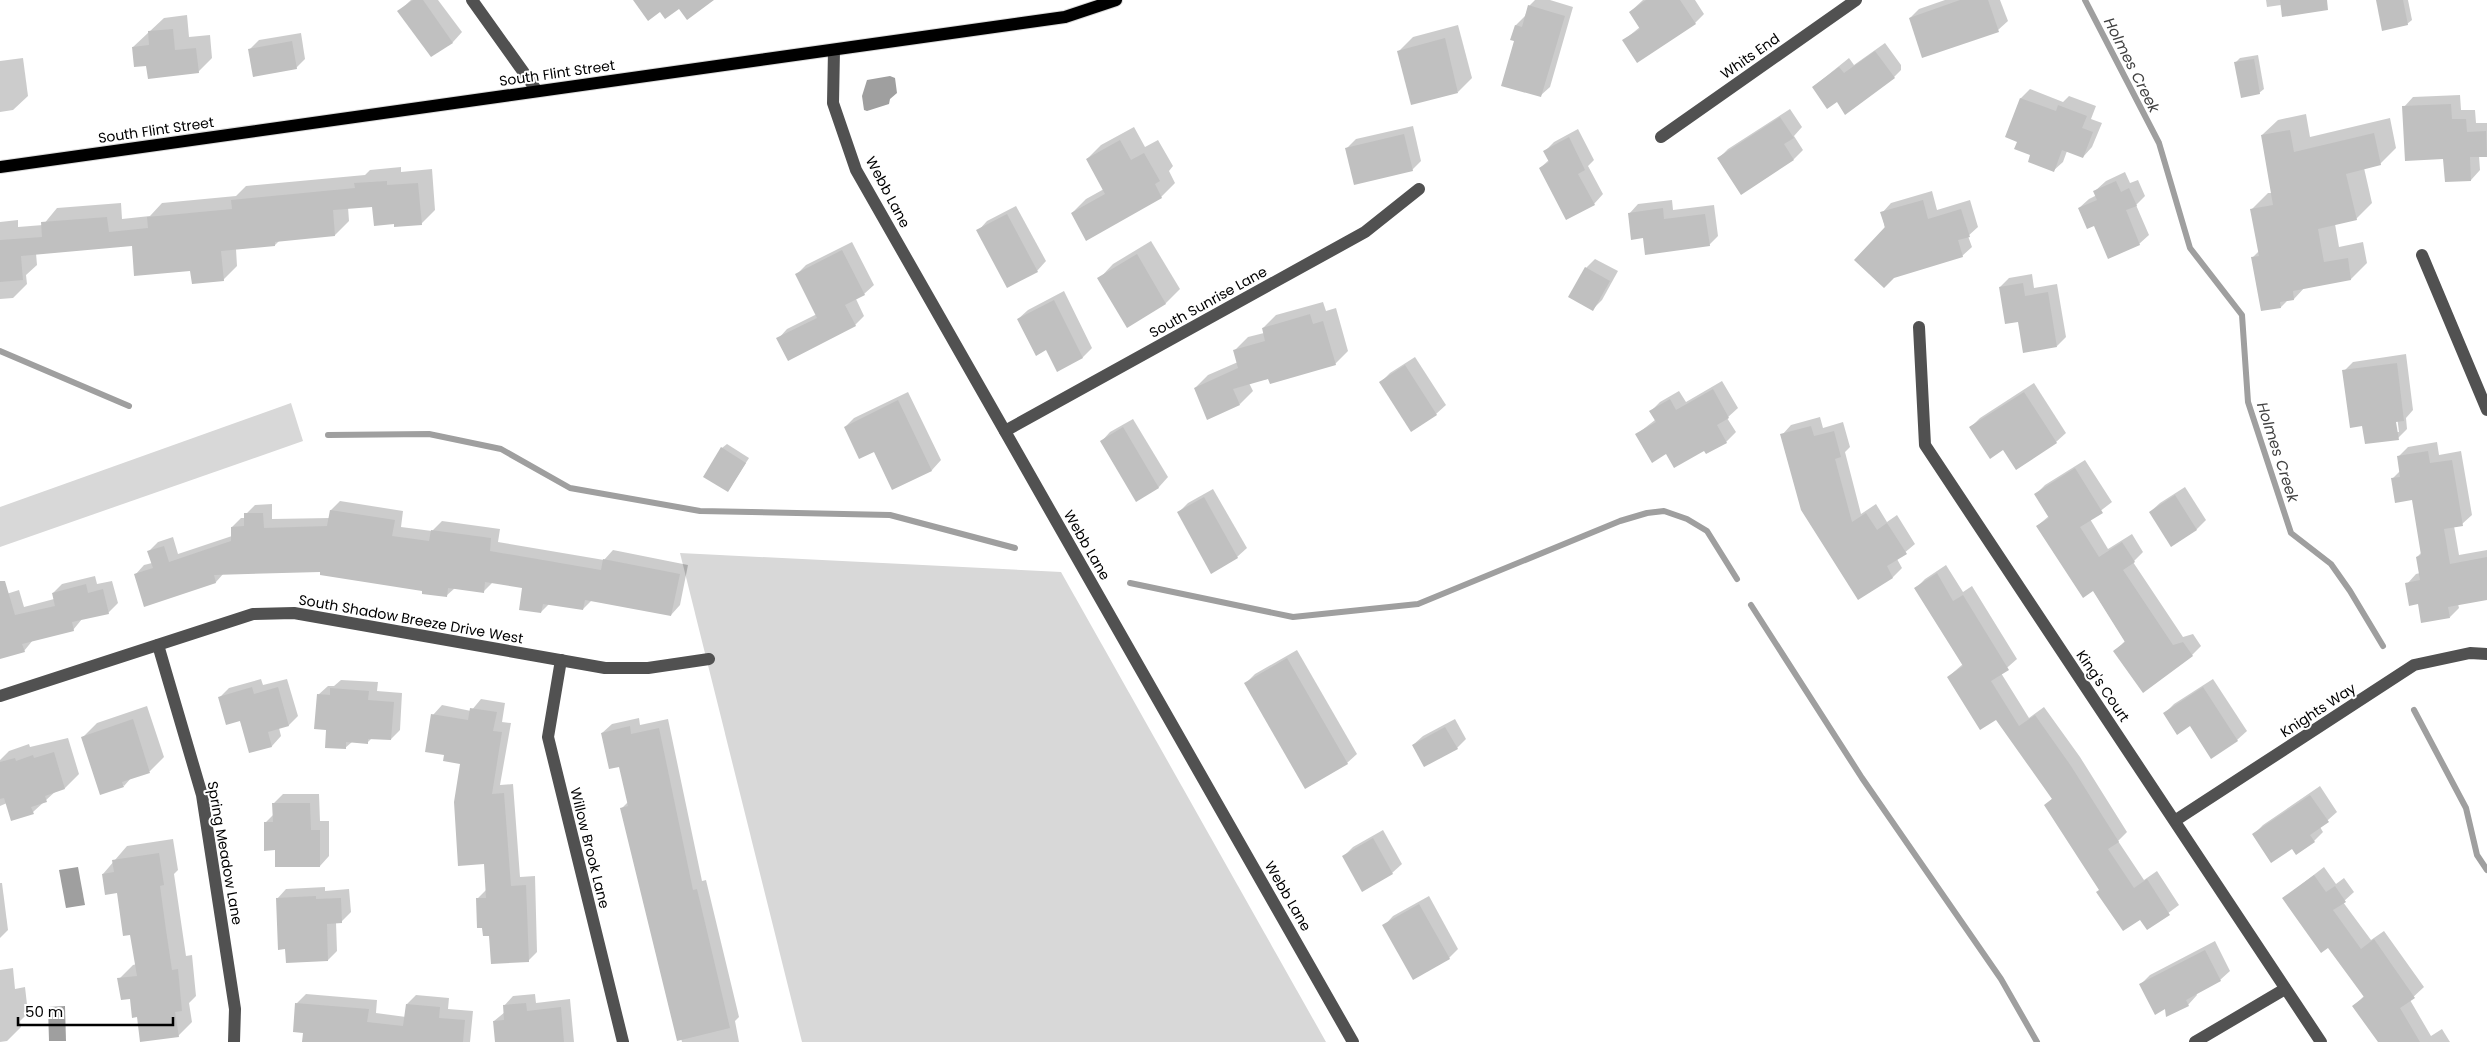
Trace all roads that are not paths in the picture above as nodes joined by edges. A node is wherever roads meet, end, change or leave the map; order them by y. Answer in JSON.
{"nodes":[{"id":1,"x":472,"y":0,"type":"edge"},
{"id":2,"x":1116,"y":0,"type":"edge"},
{"id":3,"x":1856,"y":0,"type":"edge"},
{"id":4,"x":834,"y":50,"type":"junction"},
{"id":5,"x":537,"y":91,"type":"junction"},
{"id":6,"x":1661,"y":137,"type":"dead end"},
{"id":7,"x":0,"y":167,"type":"edge"},
{"id":8,"x":1420,"y":189,"type":"dead end"},
{"id":9,"x":2422,"y":255,"type":"dead end"},
{"id":10,"x":1919,"y":328,"type":"dead end"},
{"id":11,"x":2487,"y":410,"type":"edge"},
{"id":12,"x":1006,"y":431,"type":"junction"},
{"id":13,"x":158,"y":645,"type":"junction"},
{"id":14,"x":2487,"y":654,"type":"edge"},
{"id":15,"x":708,"y":659,"type":"dead end"},
{"id":16,"x":561,"y":660,"type":"junction"},
{"id":17,"x":0,"y":696,"type":"edge"},
{"id":18,"x":2176,"y":820,"type":"junction"},
{"id":19,"x":2285,"y":989,"type":"junction"},
{"id":20,"x":234,"y":1042,"type":"edge"},
{"id":21,"x":623,"y":1042,"type":"edge"},
{"id":22,"x":1353,"y":1042,"type":"edge"},
{"id":23,"x":2195,"y":1042,"type":"edge"},
{"id":24,"x":2321,"y":1042,"type":"edge"}],
"edges":[{"from":1,"to":5,"type":"street"},
{"from":2,"to":4,"type":"main road","name":"South Flint Street"},
{"from":3,"to":6,"type":"street","name":"Whits End"},
{"from":4,"to":5,"type":"main road","name":"South Flint Street"},
{"from":4,"to":12,"type":"street","name":"Webb Lane"},
{"from":5,"to":7,"type":"main road","name":"South Flint Street"},
{"from":8,"to":12,"type":"street","name":"South Sunrise Lane"},
{"from":9,"to":11,"type":"street"},
{"from":10,"to":18,"type":"street","name":"King's Court"},
{"from":12,"to":22,"type":"street","name":"Webb Lane"},
{"from":13,"to":16,"type":"street","name":"South Shadow Breeze Drive West"},
{"from":13,"to":17,"type":"street","name":"South Shadow Breeze Drive West"},
{"from":13,"to":20,"type":"street","name":"Spring Meadow Lane"},
{"from":14,"to":18,"type":"street","name":"Knights Way"},
{"from":15,"to":16,"type":"street","name":"South Shadow Breeze Drive West"},
{"from":16,"to":21,"type":"street","name":"Willow Brook Lane"},
{"from":18,"to":19,"type":"street","name":"King's Court"},
{"from":19,"to":23,"type":"street"},
{"from":19,"to":24,"type":"street","name":"King's Court"}]}
